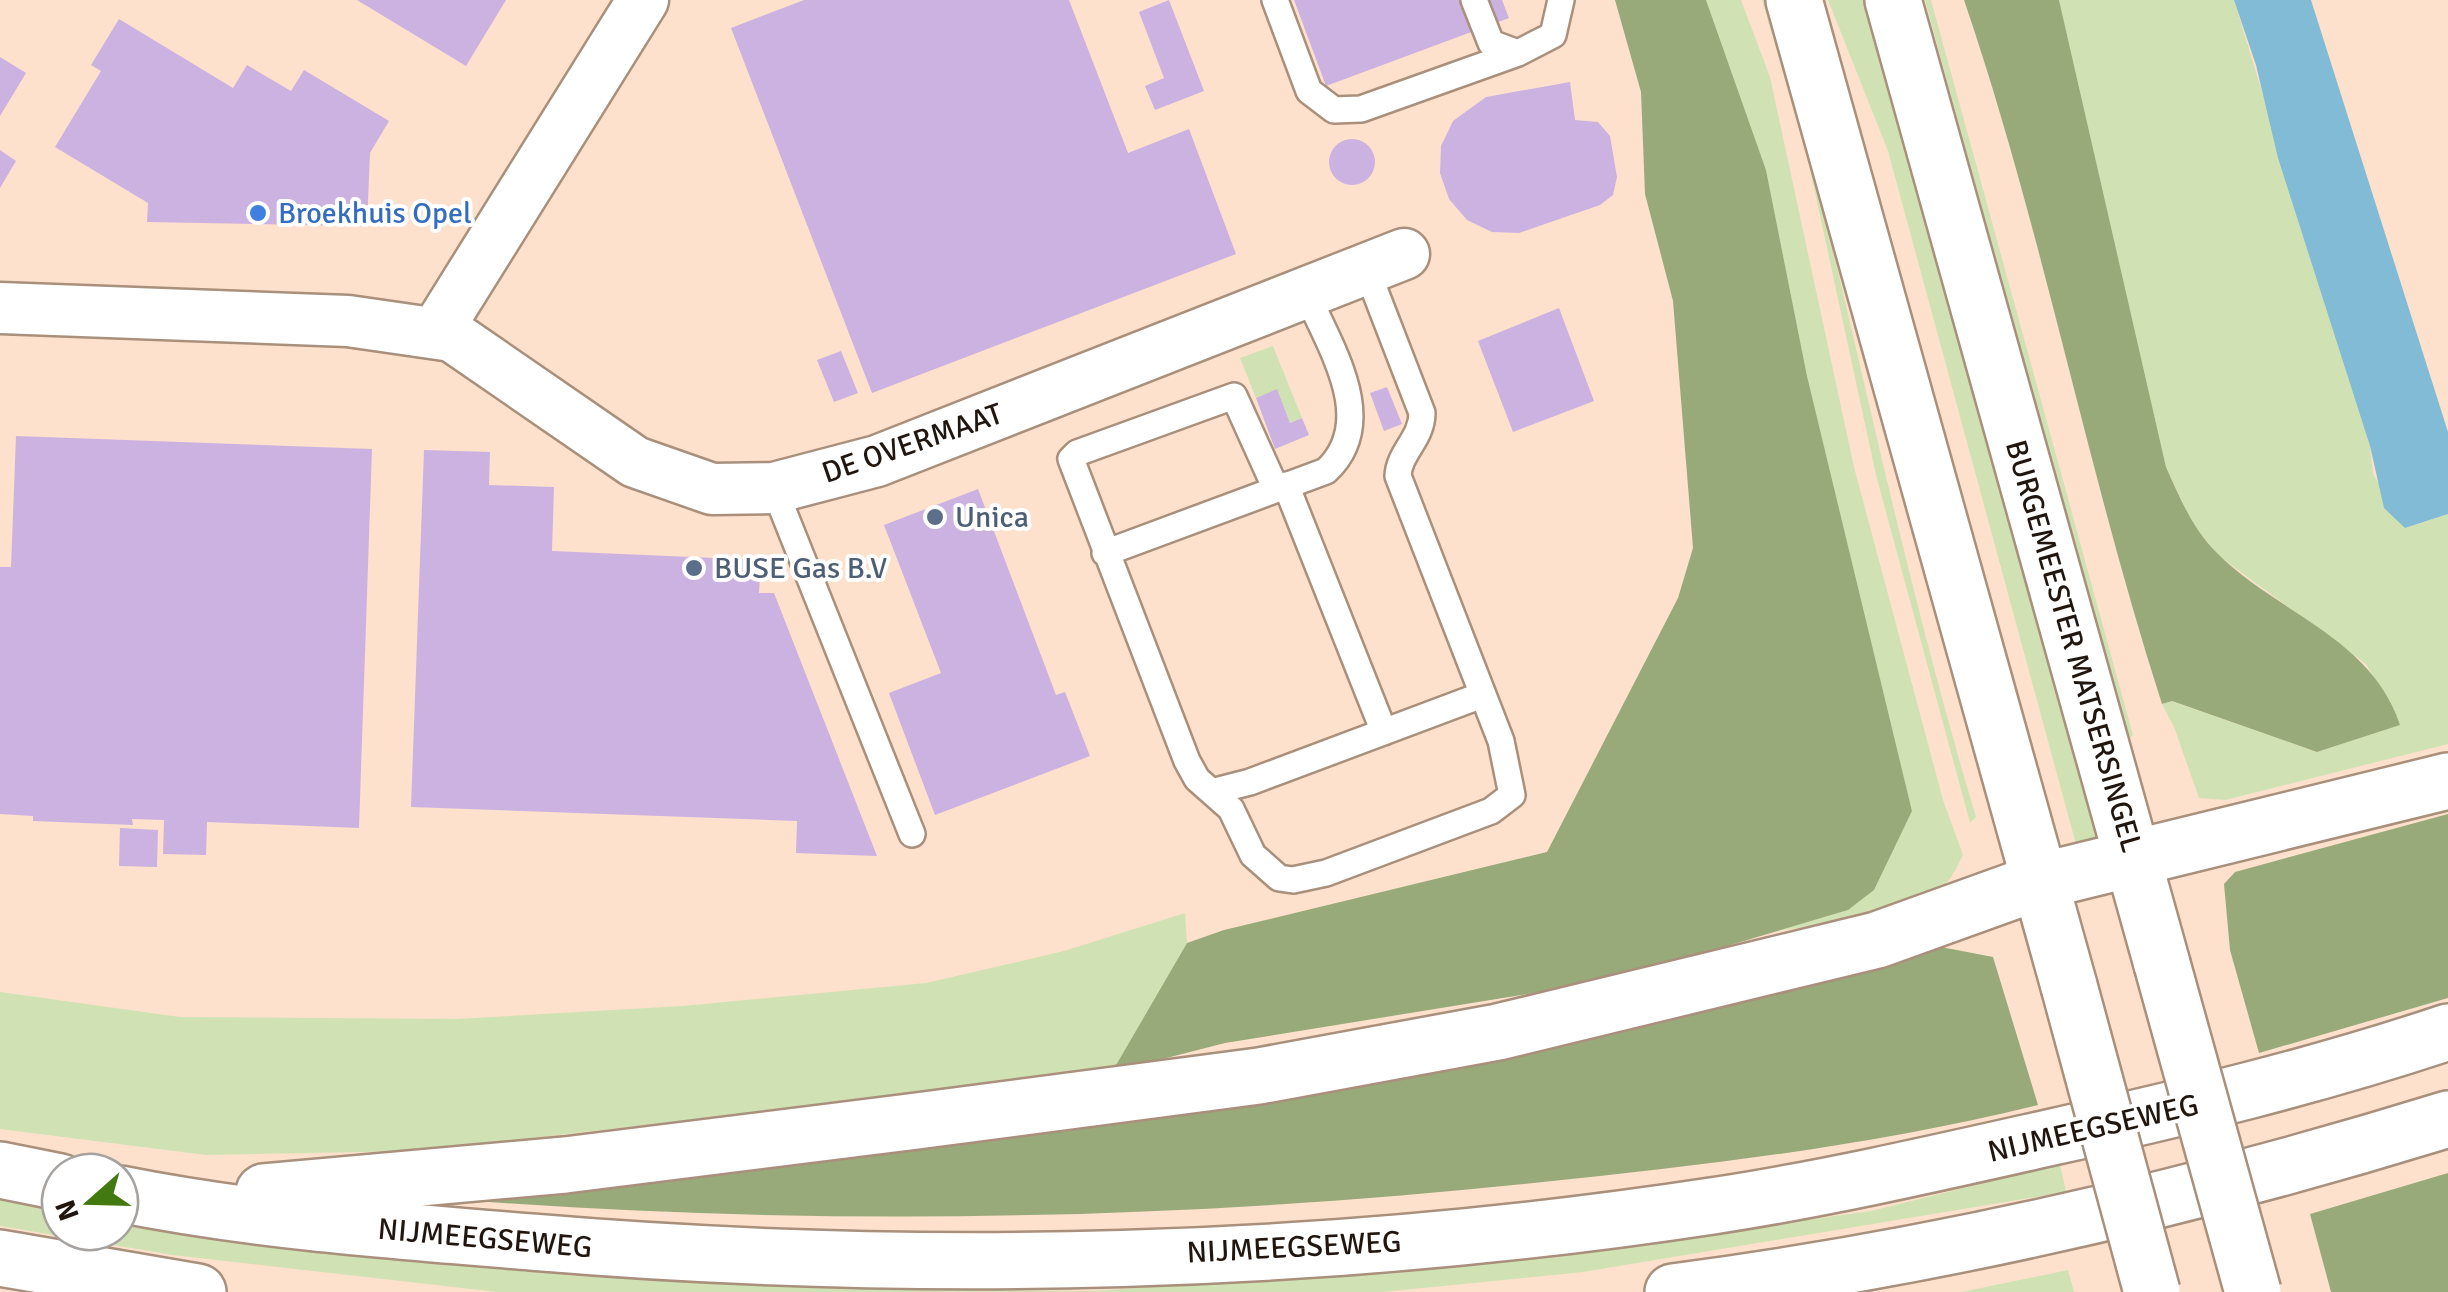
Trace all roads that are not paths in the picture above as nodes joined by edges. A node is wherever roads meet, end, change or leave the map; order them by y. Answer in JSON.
{"nodes":[{"id":1,"x":643,"y":0,"type":"edge"},
{"id":2,"x":1275,"y":0,"type":"edge"},
{"id":3,"x":1474,"y":0,"type":"edge"},
{"id":4,"x":1561,"y":0,"type":"edge"},
{"id":5,"x":1794,"y":0,"type":"edge"},
{"id":6,"x":1893,"y":0,"type":"edge"},
{"id":7,"x":1518,"y":53,"type":"junction"},
{"id":8,"x":1385,"y":261,"type":"joint"},
{"id":9,"x":1306,"y":292,"type":"junction"},
{"id":10,"x":0,"y":308,"type":"edge"},
{"id":11,"x":436,"y":332,"type":"junction"},
{"id":12,"x":1281,"y":487,"type":"junction"},
{"id":13,"x":774,"y":488,"type":"junction"},
{"id":14,"x":1104,"y":553,"type":"junction"},
{"id":15,"x":1482,"y":694,"type":"junction"},
{"id":16,"x":1384,"y":732,"type":"junction"},
{"id":17,"x":2448,"y":780,"type":"edge"},
{"id":18,"x":1215,"y":791,"type":"junction"},
{"id":19,"x":912,"y":834,"type":"dead end"},
{"id":20,"x":2134,"y":858,"type":"junction"},
{"id":21,"x":2041,"y":881,"type":"junction"},
{"id":22,"x":2448,"y":1032,"type":"edge"},
{"id":23,"x":2448,"y":1118,"type":"edge"},
{"id":24,"x":0,"y":1170,"type":"edge"},
{"id":25,"x":40,"y":1178,"type":"edge"},
{"id":26,"x":140,"y":1198,"type":"edge"},
{"id":27,"x":140,"y":1198,"type":"edge"},
{"id":28,"x":0,"y":1258,"type":"edge"},
{"id":29,"x":151,"y":1289,"type":"edge"},
{"id":30,"x":198,"y":1292,"type":"edge"},
{"id":31,"x":1673,"y":1292,"type":"edge"},
{"id":32,"x":2152,"y":1292,"type":"edge"},
{"id":33,"x":2254,"y":1292,"type":"edge"}],
"edges":[{"from":1,"to":11,"type":"street"},
{"from":2,"to":7,"type":"lane"},
{"from":3,"to":7,"type":"lane"},
{"from":4,"to":7,"type":"lane"},
{"from":5,"to":21,"type":"main road"},
{"from":6,"to":20,"type":"main road","name":"BURGEMEESTER MATSERSINGEL"},
{"from":8,"to":9,"type":"street","name":"DE OVERMAAT"},
{"from":8,"to":15,"type":"lane"},
{"from":9,"to":12,"type":"lane"},
{"from":9,"to":13,"type":"street","name":"DE OVERMAAT"},
{"from":10,"to":11,"type":"street","name":"DE OVERMAAT"},
{"from":11,"to":13,"type":"street","name":"DE OVERMAAT"},
{"from":12,"to":14,"type":"lane"},
{"from":12,"to":14,"type":"lane"},
{"from":12,"to":16,"type":"lane"},
{"from":13,"to":19,"type":"lane"},
{"from":14,"to":18,"type":"lane"},
{"from":15,"to":16,"type":"lane"},
{"from":15,"to":18,"type":"lane"},
{"from":16,"to":18,"type":"lane"},
{"from":17,"to":20,"type":"main road"},
{"from":20,"to":21,"type":"main road"},
{"from":20,"to":33,"type":"main road","name":"BURGEMEESTER MATSERSINGEL","bridge":true},
{"from":21,"to":26,"type":"main road"},
{"from":21,"to":32,"type":"main road","bridge":true},
{"from":22,"to":27,"type":"main road","name":"NIJMEEGSEWEG"},
{"from":23,"to":31,"type":"main road"},
{"from":24,"to":25,"type":"main road"},
{"from":28,"to":29,"type":"main road"},
{"from":29,"to":30,"type":"main road"}]}
